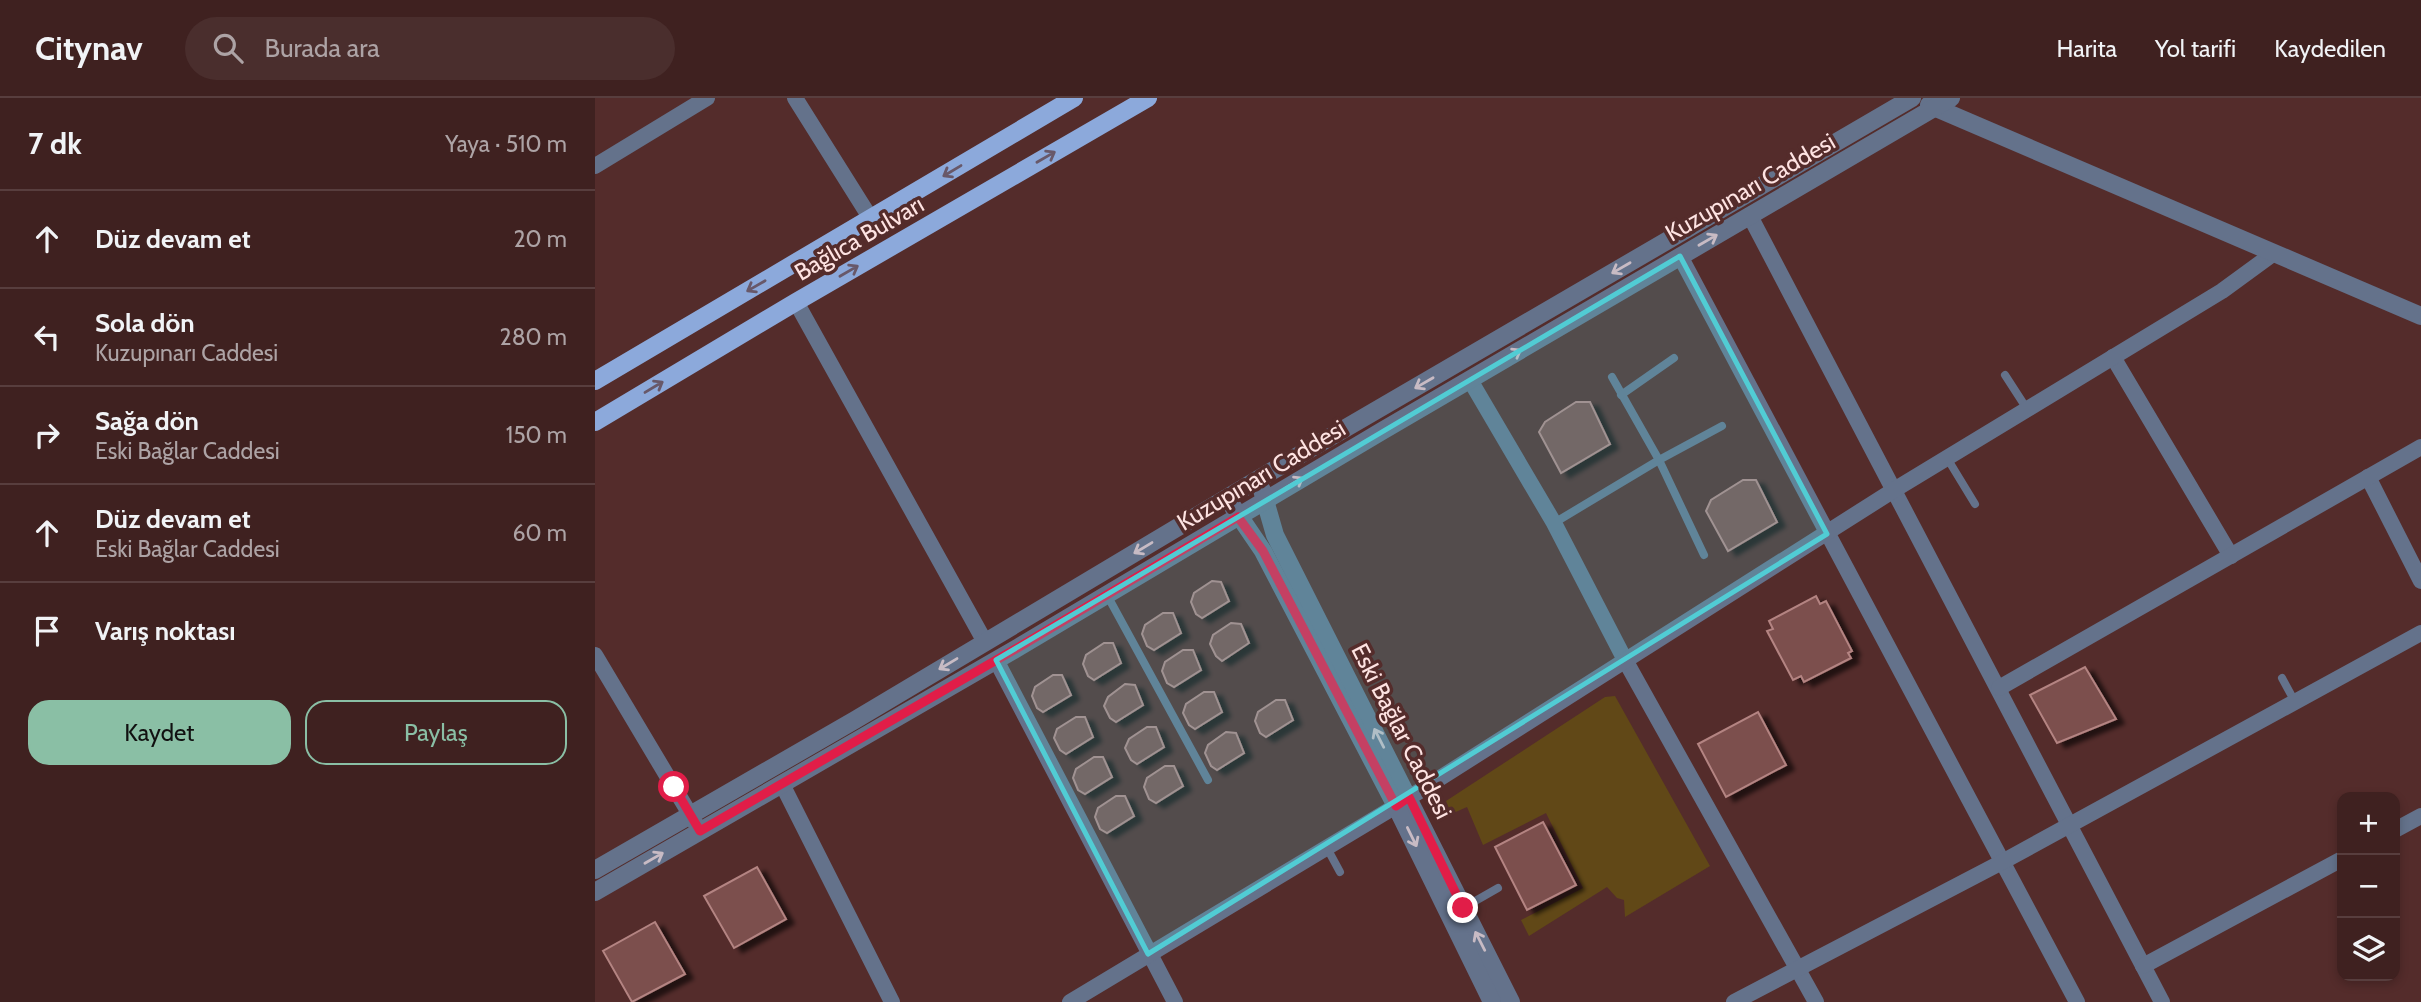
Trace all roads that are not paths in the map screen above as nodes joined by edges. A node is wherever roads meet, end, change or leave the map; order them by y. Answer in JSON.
{"nodes":[{"id":1,"x":707,"y":98,"type":"edge"},
{"id":2,"x":795,"y":98,"type":"edge"},
{"id":3,"x":1074,"y":98,"type":"edge"},
{"id":4,"x":1149,"y":98,"type":"edge"},
{"id":5,"x":1912,"y":98,"type":"edge"},
{"id":6,"x":1951,"y":98,"type":"edge"},
{"id":7,"x":1934,"y":108,"type":"junction"},
{"id":8,"x":595,"y":166,"type":"edge"},
{"id":9,"x":1749,"y":216,"type":"junction"},
{"id":10,"x":871,"y":219,"type":"junction"},
{"id":11,"x":2274,"y":253,"type":"junction"},
{"id":12,"x":1681,"y":256,"type":"junction"},
{"id":13,"x":796,"y":302,"type":"junction"},
{"id":14,"x":2421,"y":316,"type":"edge"},
{"id":15,"x":2113,"y":357,"type":"junction"},
{"id":16,"x":1674,"y":358,"type":"dead end"},
{"id":17,"x":2005,"y":376,"type":"dead end"},
{"id":18,"x":1612,"y":377,"type":"dead end"},
{"id":19,"x":1470,"y":380,"type":"junction"},
{"id":20,"x":595,"y":381,"type":"edge"},
{"id":21,"x":1621,"y":395,"type":"junction"},
{"id":22,"x":2027,"y":409,"type":"junction"},
{"id":23,"x":595,"y":422,"type":"edge"},
{"id":24,"x":1722,"y":426,"type":"dead end"},
{"id":25,"x":2421,"y":447,"type":"edge"},
{"id":26,"x":1947,"y":458,"type":"junction"},
{"id":27,"x":1659,"y":460,"type":"junction"},
{"id":28,"x":2368,"y":477,"type":"junction"},
{"id":29,"x":1257,"y":480,"type":"junction"},
{"id":30,"x":1894,"y":490,"type":"junction"},
{"id":31,"x":1228,"y":497,"type":"junction"},
{"id":32,"x":1267,"y":499,"type":"junction"},
{"id":33,"x":1975,"y":504,"type":"dead end"},
{"id":34,"x":1238,"y":517,"type":"junction"},
{"id":35,"x":1554,"y":523,"type":"junction"},
{"id":36,"x":1827,"y":534,"type":"junction"},
{"id":37,"x":1704,"y":555,"type":"dead end"},
{"id":38,"x":2231,"y":555,"type":"junction"},
{"id":39,"x":2421,"y":582,"type":"edge"},
{"id":40,"x":1107,"y":595,"type":"junction"},
{"id":41,"x":2421,"y":634,"type":"edge"},
{"id":42,"x":985,"y":642,"type":"junction"},
{"id":43,"x":595,"y":655,"type":"edge"},
{"id":44,"x":996,"y":660,"type":"junction"},
{"id":45,"x":1625,"y":660,"type":"junction"},
{"id":46,"x":2282,"y":678,"type":"dead end"},
{"id":47,"x":1999,"y":688,"type":"junction"},
{"id":48,"x":2295,"y":702,"type":"junction"},
{"id":49,"x":1208,"y":780,"type":"dead end"},
{"id":50,"x":782,"y":784,"type":"junction"},
{"id":51,"x":1403,"y":802,"type":"junction"},
{"id":52,"x":690,"y":815,"type":"junction"},
{"id":53,"x":2421,"y":816,"type":"edge"},
{"id":54,"x":2070,"y":824,"type":"junction"},
{"id":55,"x":2400,"y":828,"type":"edge"},
{"id":56,"x":700,"y":831,"type":"junction"},
{"id":57,"x":1327,"y":848,"type":"junction"},
{"id":58,"x":2004,"y":861,"type":"junction"},
{"id":59,"x":2337,"y":862,"type":"edge"},
{"id":60,"x":595,"y":870,"type":"edge"},
{"id":61,"x":1340,"y":872,"type":"dead end"},
{"id":62,"x":1498,"y":888,"type":"dead end"},
{"id":63,"x":595,"y":892,"type":"edge"},
{"id":64,"x":1463,"y":908,"type":"junction"},
{"id":65,"x":1148,"y":954,"type":"junction"},
{"id":66,"x":2143,"y":966,"type":"junction"},
{"id":67,"x":1798,"y":969,"type":"junction"},
{"id":68,"x":892,"y":1002,"type":"edge"},
{"id":69,"x":1070,"y":1002,"type":"edge"},
{"id":70,"x":1175,"y":1002,"type":"edge"},
{"id":71,"x":1492,"y":1002,"type":"edge"},
{"id":72,"x":1511,"y":1002,"type":"edge"},
{"id":73,"x":1734,"y":1002,"type":"edge"},
{"id":74,"x":1816,"y":1002,"type":"edge"},
{"id":75,"x":2077,"y":1002,"type":"edge"},
{"id":76,"x":2162,"y":1002,"type":"edge"}],
"edges":[{"from":1,"to":8,"type":"street"},
{"from":2,"to":10,"type":"street"},
{"from":3,"to":10,"type":"main road","name":"Bağlıca Bulvarı","one_way":true},
{"from":13,"to":4,"type":"main road","name":"Bağlıca Bulvarı","one_way":true},
{"from":5,"to":7,"type":"street"},
{"from":5,"to":29,"type":"street","name":"Kuzupınarı Caddesi","one_way":true},
{"from":6,"to":7,"type":"street","name":"Kuzupınarı Caddesi"},
{"from":7,"to":9,"type":"street","name":"Kuzupınarı Caddesi"},
{"from":7,"to":11,"type":"street"},
{"from":12,"to":9,"type":"street","name":"Kuzupınarı Caddesi","one_way":true},
{"from":9,"to":30,"type":"street"},
{"from":10,"to":20,"type":"main road","name":"Bağlıca Bulvarı","one_way":true},
{"from":11,"to":14,"type":"street"},
{"from":11,"to":15,"type":"street"},
{"from":19,"to":12,"type":"street","name":"Kuzupınarı Caddesi","one_way":true},
{"from":12,"to":36,"type":"street"},
{"from":23,"to":13,"type":"main road","name":"Bağlıca Bulvarı","one_way":true},
{"from":13,"to":42,"type":"street"},
{"from":15,"to":22,"type":"street"},
{"from":15,"to":38,"type":"street"},
{"from":16,"to":21,"type":"lane"},
{"from":17,"to":22,"type":"lane"},
{"from":18,"to":21,"type":"lane"},
{"from":32,"to":19,"type":"street","name":"Kuzupınarı Caddesi","one_way":true},
{"from":19,"to":35,"type":"street"},
{"from":21,"to":27,"type":"lane"},
{"from":22,"to":26,"type":"street"},
{"from":24,"to":27,"type":"lane"},
{"from":25,"to":28,"type":"street"},
{"from":26,"to":30,"type":"street"},
{"from":26,"to":33,"type":"lane"},
{"from":27,"to":35,"type":"lane"},
{"from":27,"to":37,"type":"lane"},
{"from":28,"to":38,"type":"street"},
{"from":28,"to":39,"type":"street"},
{"from":29,"to":31,"type":"street","name":"Kuzupınarı Caddesi"},
{"from":29,"to":32,"type":"street","name":"Eski Bağlar Caddesi"},
{"from":30,"to":36,"type":"street"},
{"from":30,"to":47,"type":"street"},
{"from":31,"to":34,"type":"street","name":"Eski Bağlar Caddesi"},
{"from":31,"to":42,"type":"street","name":"Kuzupınarı Caddesi","one_way":true},
{"from":32,"to":34,"type":"street","name":"Kuzupınarı Caddesi"},
{"from":51,"to":32,"type":"street","name":"Eski Bağlar Caddesi","one_way":true},
{"from":34,"to":40,"type":"street","name":"Kuzupınarı Caddesi"},
{"from":34,"to":51,"type":"street","name":"Eski Bağlar Caddesi"},
{"from":35,"to":45,"type":"street"},
{"from":36,"to":45,"type":"street"},
{"from":36,"to":58,"type":"street"},
{"from":38,"to":47,"type":"street"},
{"from":40,"to":44,"type":"street","name":"Kuzupınarı Caddesi"},
{"from":40,"to":49,"type":"lane"},
{"from":41,"to":48,"type":"street"},
{"from":42,"to":52,"type":"street","name":"Kuzupınarı Caddesi","one_way":true},
{"from":43,"to":52,"type":"street"},
{"from":44,"to":50,"type":"street","name":"Kuzupınarı Caddesi"},
{"from":44,"to":65,"type":"street"},
{"from":45,"to":51,"type":"street"},
{"from":45,"to":67,"type":"street"},
{"from":46,"to":48,"type":"lane"},
{"from":47,"to":54,"type":"street"},
{"from":48,"to":54,"type":"street"},
{"from":50,"to":56,"type":"street","name":"Kuzupınarı Caddesi"},
{"from":50,"to":68,"type":"street"},
{"from":51,"to":57,"type":"street"},
{"from":51,"to":64,"type":"street","name":"Eski Bağlar Caddesi"},
{"from":51,"to":71,"type":"street","name":"Eski Bağlar Caddesi","one_way":true},
{"from":52,"to":56,"type":"street"},
{"from":52,"to":60,"type":"street","name":"Kuzupınarı Caddesi"},
{"from":53,"to":55,"type":"street"},
{"from":54,"to":58,"type":"street"},
{"from":54,"to":66,"type":"street"},
{"from":63,"to":56,"type":"street","name":"Kuzupınarı Caddesi","one_way":true},
{"from":57,"to":61,"type":"lane"},
{"from":57,"to":65,"type":"street"},
{"from":58,"to":67,"type":"street"},
{"from":58,"to":75,"type":"street"},
{"from":59,"to":66,"type":"street"},
{"from":62,"to":64,"type":"lane"},
{"from":72,"to":64,"type":"street","name":"Eski Bağlar Caddesi","one_way":true},
{"from":65,"to":69,"type":"street"},
{"from":65,"to":70,"type":"street"},
{"from":66,"to":76,"type":"street"},
{"from":67,"to":73,"type":"street"},
{"from":67,"to":74,"type":"street"}]}
